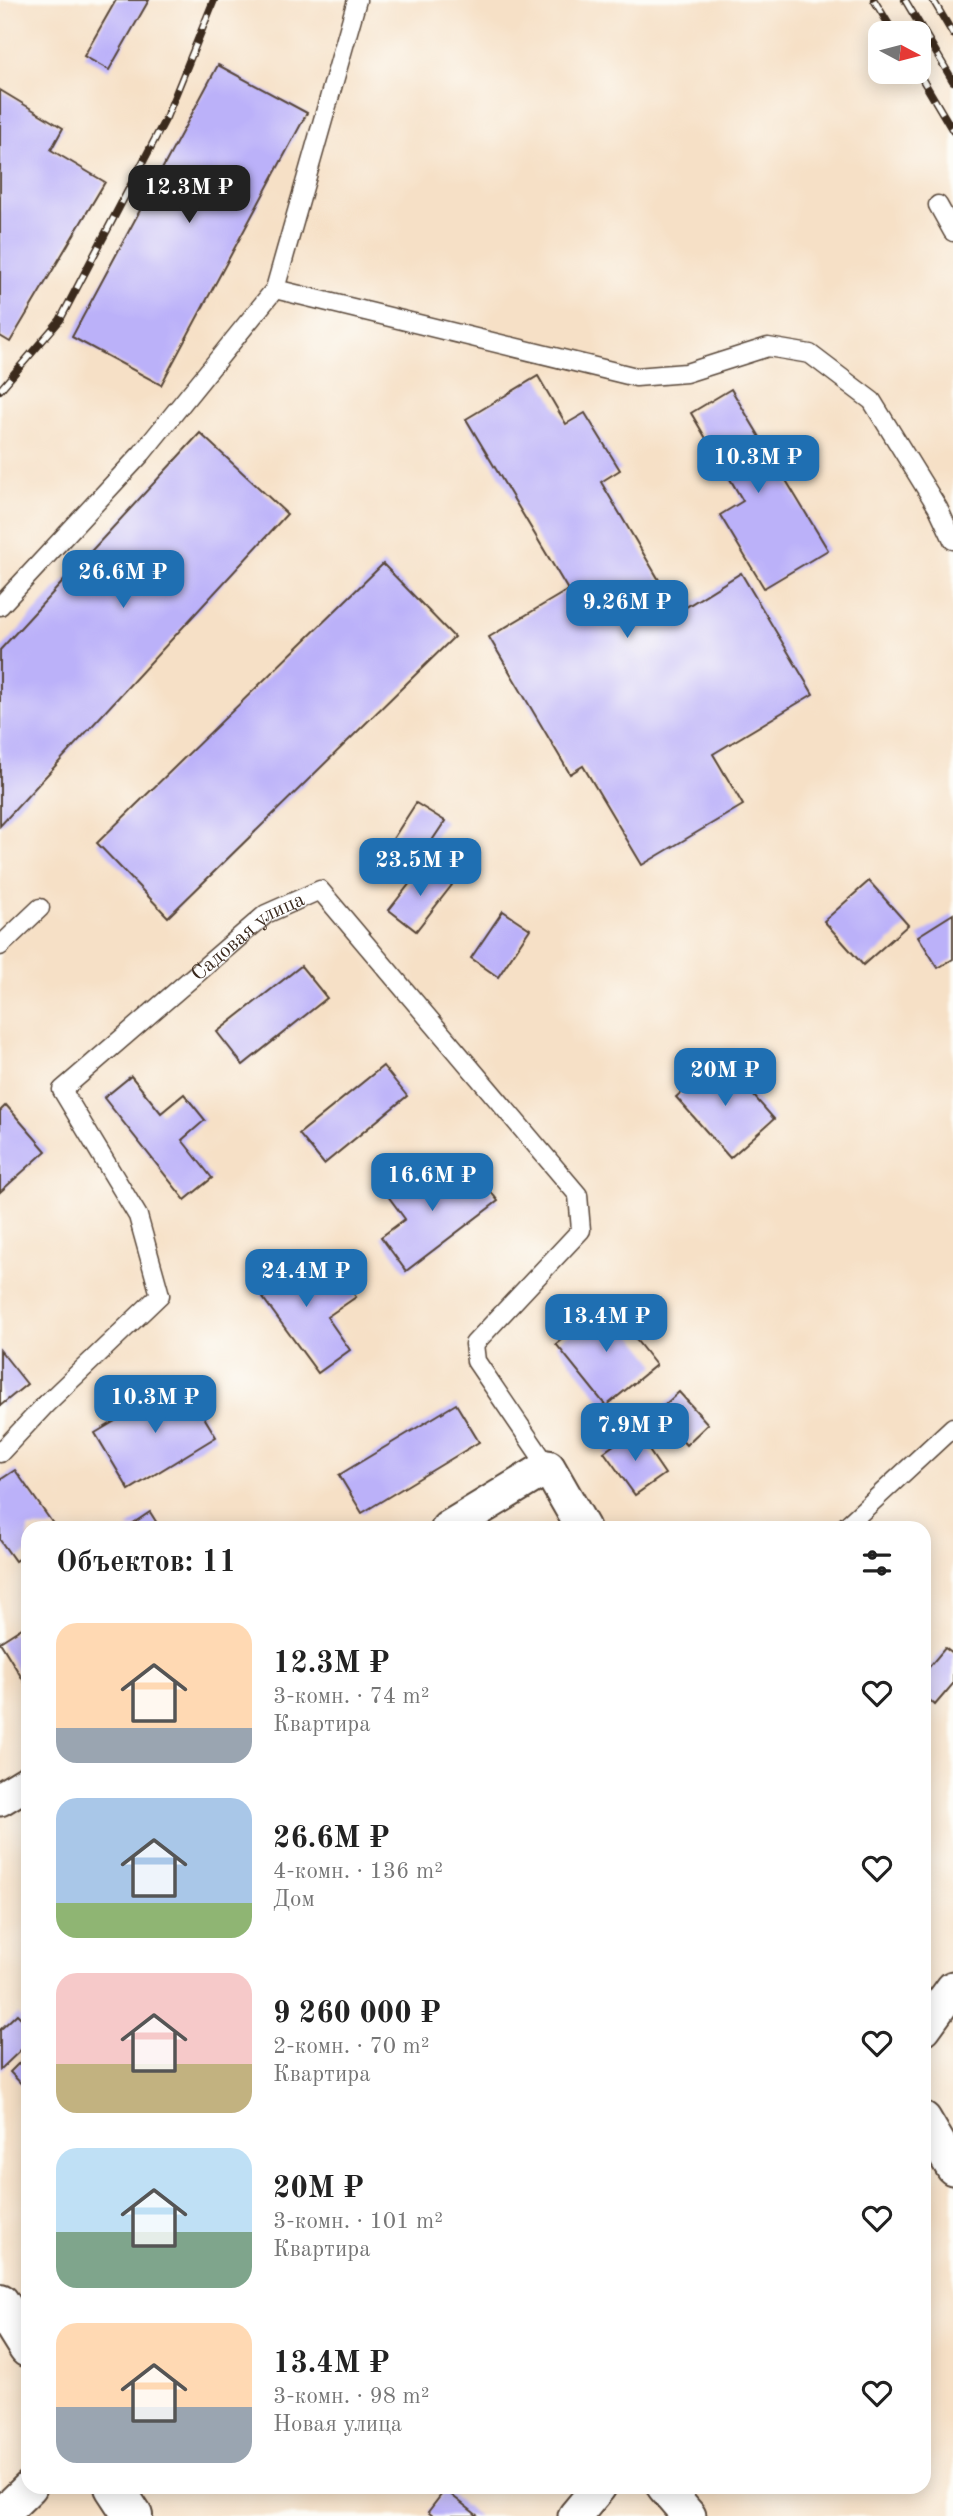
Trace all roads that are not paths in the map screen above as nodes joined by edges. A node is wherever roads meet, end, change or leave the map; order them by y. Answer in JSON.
{"nodes":[{"id":1,"x":357,"y":0,"type":"edge"},
{"id":2,"x":938,"y":205,"type":"dead end"},
{"id":3,"x":953,"y":232,"type":"edge"},
{"id":4,"x":275,"y":289,"type":"junction"},
{"id":5,"x":953,"y":540,"type":"edge"},
{"id":6,"x":0,"y":606,"type":"edge"},
{"id":7,"x":40,"y":908,"type":"dead end"},
{"id":8,"x":0,"y":946,"type":"edge"},
{"id":9,"x":953,"y":1427,"type":"edge"},
{"id":10,"x":0,"y":1453,"type":"edge"},
{"id":11,"x":548,"y":1467,"type":"junction"},
{"id":12,"x":459,"y":1521,"type":"edge"},
{"id":13,"x":579,"y":1521,"type":"edge"},
{"id":14,"x":852,"y":1521,"type":"edge"},
{"id":15,"x":21,"y":1786,"type":"edge"},
{"id":16,"x":0,"y":1799,"type":"edge"},
{"id":17,"x":953,"y":1988,"type":"edge"},
{"id":18,"x":931,"y":2018,"type":"edge"},
{"id":19,"x":931,"y":2131,"type":"edge"},
{"id":20,"x":953,"y":2168,"type":"edge"},
{"id":21,"x":0,"y":2303,"type":"edge"},
{"id":22,"x":21,"y":2337,"type":"edge"},
{"id":23,"x":23,"y":2494,"type":"edge"},
{"id":24,"x":119,"y":2494,"type":"edge"},
{"id":25,"x":593,"y":2494,"type":"edge"},
{"id":26,"x":670,"y":2494,"type":"edge"},
{"id":27,"x":0,"y":2516,"type":"edge"},
{"id":28,"x":133,"y":2516,"type":"edge"},
{"id":29,"x":575,"y":2516,"type":"edge"},
{"id":30,"x":689,"y":2516,"type":"edge"}],
"edges":[{"from":1,"to":4,"type":"lane"},
{"from":2,"to":3,"type":"lane"},
{"from":4,"to":5,"type":"lane"},
{"from":4,"to":6,"type":"lane"},
{"from":7,"to":8,"type":"lane"},
{"from":9,"to":14,"type":"lane"},
{"from":10,"to":11,"type":"lane","name":"Садовая улица"},
{"from":11,"to":12,"type":"street"},
{"from":11,"to":13,"type":"street"},
{"from":15,"to":16,"type":"street"},
{"from":17,"to":18,"type":"street"},
{"from":19,"to":20,"type":"street"},
{"from":21,"to":22,"type":"street"},
{"from":23,"to":27,"type":"street"},
{"from":24,"to":28,"type":"street"},
{"from":25,"to":29,"type":"street"},
{"from":26,"to":30,"type":"street"}]}
